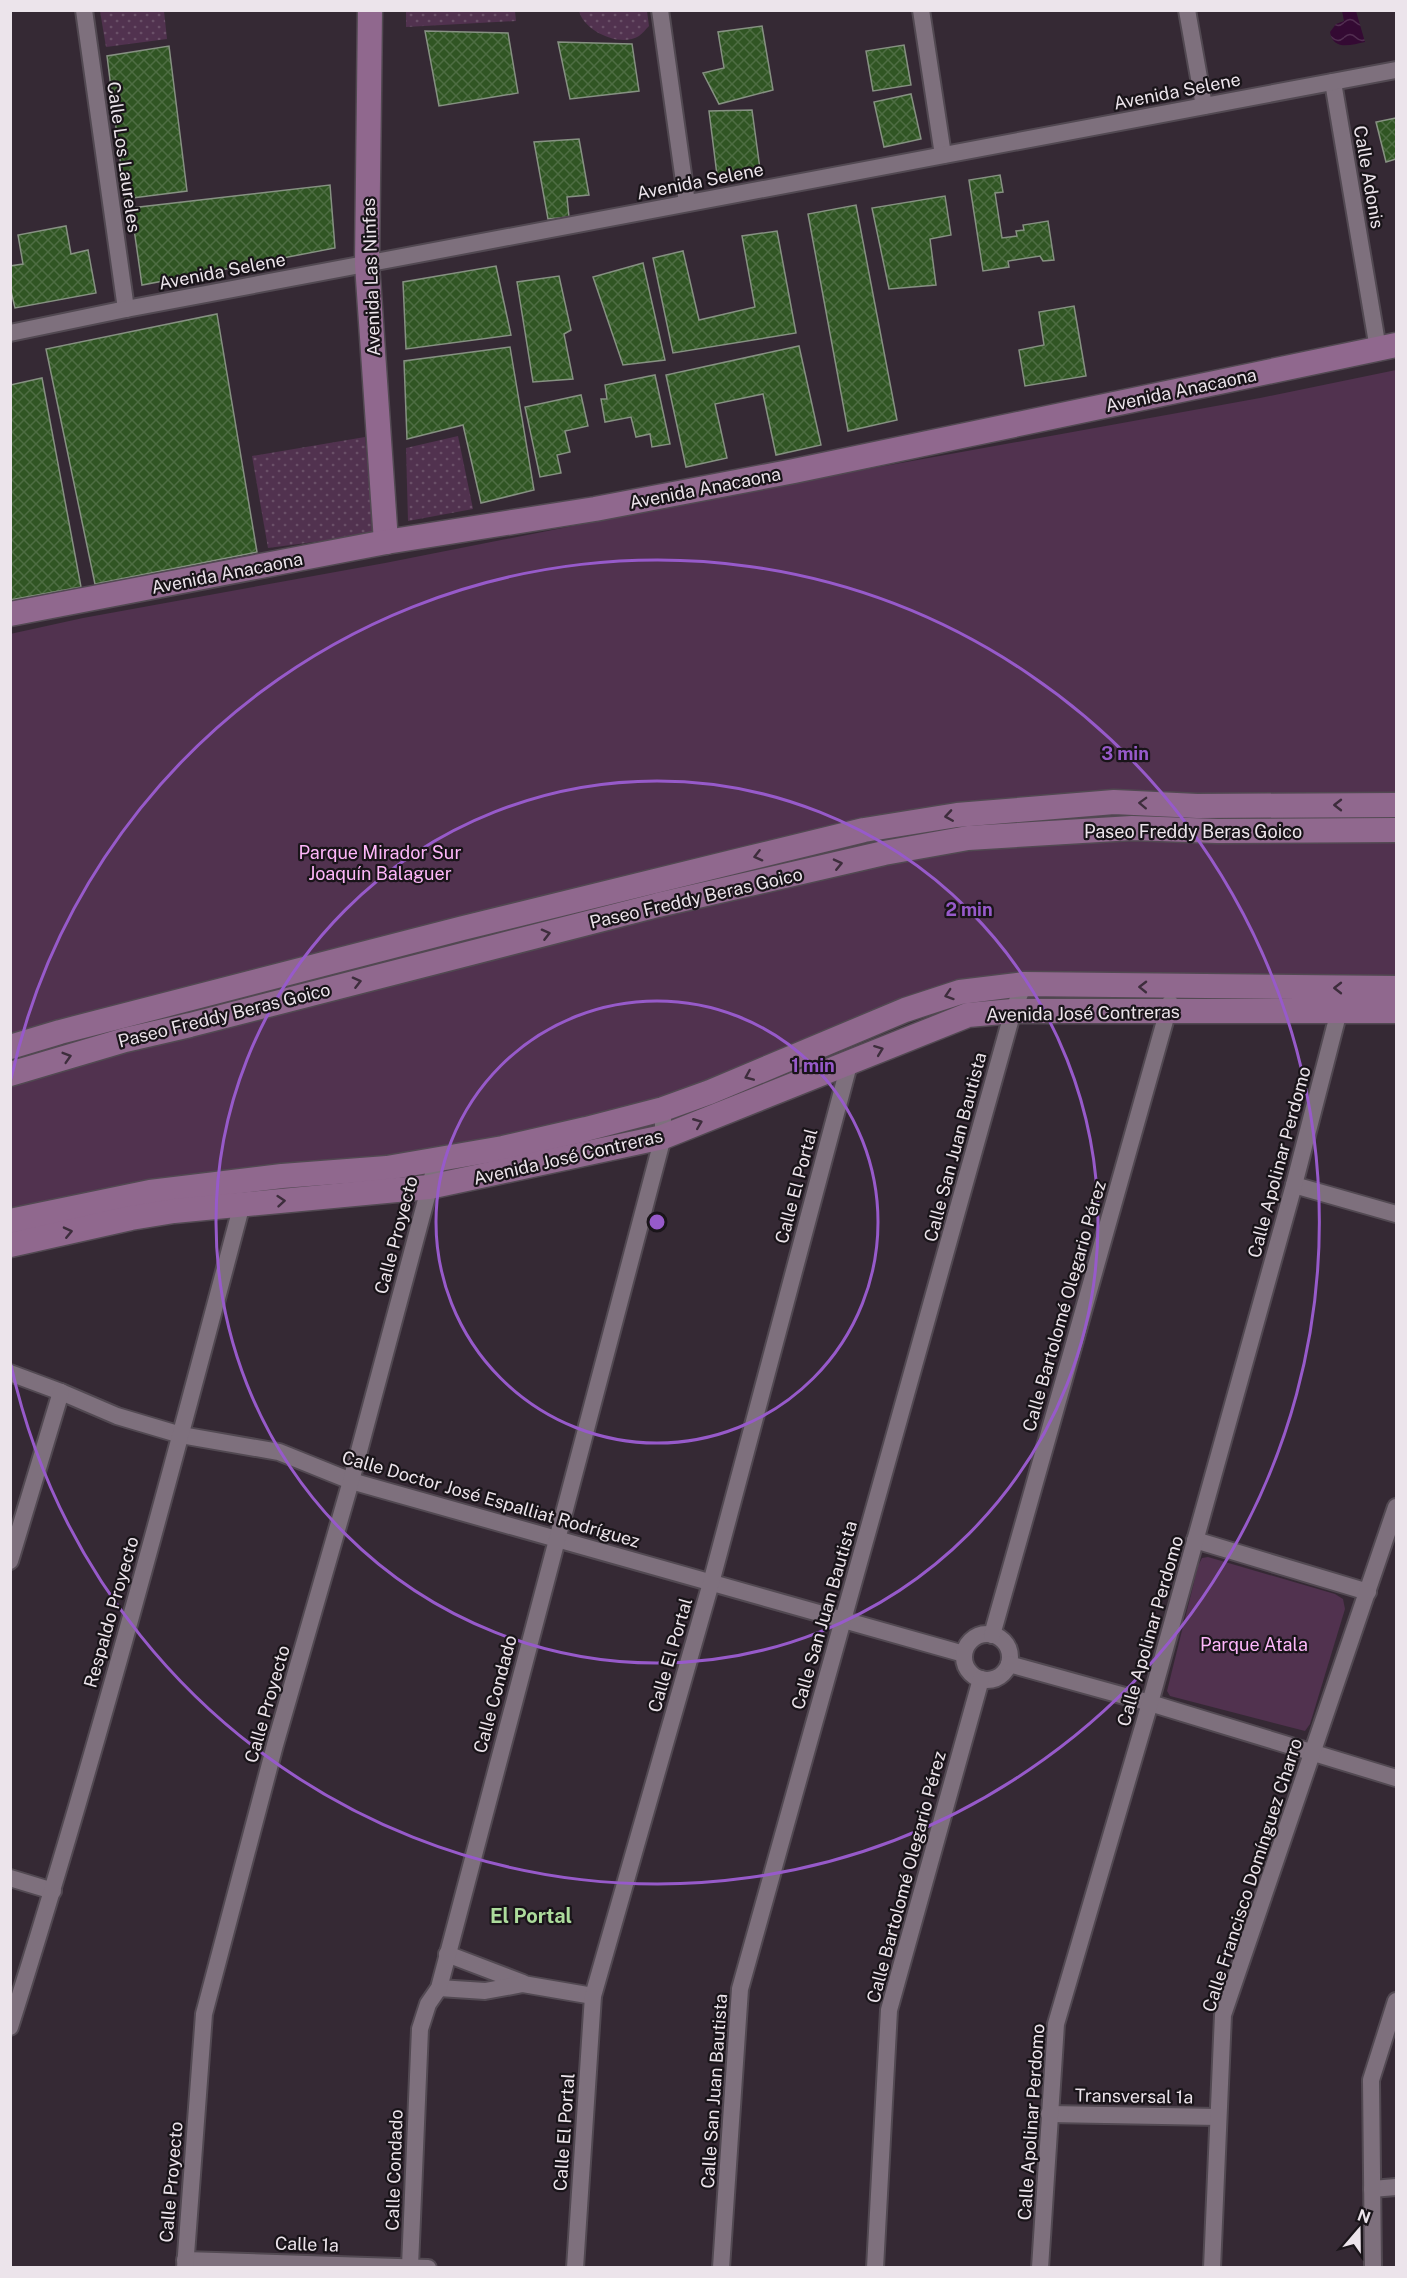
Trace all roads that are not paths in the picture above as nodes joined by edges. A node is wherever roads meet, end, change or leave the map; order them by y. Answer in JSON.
{"nodes":[{"id":1,"x":84,"y":10,"type":"edge"},
{"id":2,"x":370,"y":10,"type":"edge"},
{"id":3,"x":660,"y":10,"type":"edge"},
{"id":4,"x":1187,"y":10,"type":"edge"},
{"id":5,"x":922,"y":11,"type":"edge"},
{"id":6,"x":1396,"y":70,"type":"edge"},
{"id":7,"x":1333,"y":82,"type":"junction"},
{"id":8,"x":1204,"y":106,"type":"junction"},
{"id":9,"x":944,"y":155,"type":"junction"},
{"id":10,"x":687,"y":203,"type":"junction"},
{"id":11,"x":367,"y":264,"type":"junction"},
{"id":12,"x":126,"y":309,"type":"junction"},
{"id":13,"x":10,"y":333,"type":"edge"},
{"id":14,"x":1387,"y":347,"type":"edge"},
{"id":15,"x":386,"y":542,"type":"junction"},
{"id":16,"x":10,"y":614,"type":"edge"},
{"id":17,"x":1396,"y":805,"type":"edge"},
{"id":18,"x":1396,"y":830,"type":"edge"},
{"id":19,"x":405,"y":943,"type":"junction"},
{"id":20,"x":412,"y":968,"type":"junction"},
{"id":21,"x":1024,"y":984,"type":"junction"},
{"id":22,"x":1174,"y":987,"type":"junction"},
{"id":23,"x":1396,"y":988,"type":"edge"},
{"id":24,"x":1013,"y":1011,"type":"junction"},
{"id":25,"x":1168,"y":1011,"type":"junction"},
{"id":26,"x":1339,"y":1011,"type":"junction"},
{"id":27,"x":1396,"y":1011,"type":"edge"},
{"id":28,"x":10,"y":1047,"type":"edge"},
{"id":29,"x":849,"y":1061,"type":"junction"},
{"id":30,"x":10,"y":1074,"type":"edge"},
{"id":31,"x":663,"y":1109,"type":"junction"},
{"id":32,"x":663,"y":1137,"type":"junction"},
{"id":33,"x":437,"y":1159,"type":"junction"},
{"id":34,"x":1294,"y":1185,"type":"junction"},
{"id":35,"x":429,"y":1187,"type":"junction"},
{"id":36,"x":242,"y":1204,"type":"junction"},
{"id":37,"x":1396,"y":1214,"type":"edge"},
{"id":38,"x":10,"y":1221,"type":"edge"},
{"id":39,"x":10,"y":1245,"type":"edge"},
{"id":40,"x":10,"y":1373,"type":"edge"},
{"id":41,"x":61,"y":1392,"type":"junction"},
{"id":42,"x":181,"y":1435,"type":"junction"},
{"id":43,"x":351,"y":1481,"type":"junction"},
{"id":44,"x":1396,"y":1507,"type":"edge"},
{"id":45,"x":557,"y":1538,"type":"junction"},
{"id":46,"x":1195,"y":1540,"type":"junction"},
{"id":47,"x":10,"y":1561,"type":"edge"},
{"id":48,"x":711,"y":1582,"type":"junction"},
{"id":49,"x":1368,"y":1592,"type":"junction"},
{"id":50,"x":842,"y":1619,"type":"junction"},
{"id":51,"x":992,"y":1635,"type":"junction"},
{"id":52,"x":964,"y":1654,"type":"junction"},
{"id":53,"x":1009,"y":1664,"type":"junction"},
{"id":54,"x":981,"y":1679,"type":"junction"},
{"id":55,"x":1150,"y":1703,"type":"junction"},
{"id":56,"x":1312,"y":1754,"type":"junction"},
{"id":57,"x":1396,"y":1778,"type":"edge"},
{"id":58,"x":10,"y":1878,"type":"edge"},
{"id":59,"x":53,"y":1891,"type":"junction"},
{"id":60,"x":447,"y":1954,"type":"junction"},
{"id":61,"x":523,"y":1984,"type":"junction"},
{"id":62,"x":439,"y":1988,"type":"junction"},
{"id":63,"x":593,"y":1996,"type":"junction"},
{"id":64,"x":1396,"y":2001,"type":"edge"},
{"id":65,"x":10,"y":2027,"type":"edge"},
{"id":66,"x":1390,"y":2041,"type":"edge"},
{"id":67,"x":1049,"y":2114,"type":"junction"},
{"id":68,"x":1218,"y":2117,"type":"junction"},
{"id":69,"x":1396,"y":2187,"type":"edge"},
{"id":70,"x":1372,"y":2189,"type":"junction"},
{"id":71,"x":185,"y":2264,"type":"edge"},
{"id":72,"x":410,"y":2266,"type":"edge"},
{"id":73,"x":428,"y":2268,"type":"edge"},
{"id":74,"x":575,"y":2268,"type":"edge"},
{"id":75,"x":721,"y":2268,"type":"edge"},
{"id":76,"x":874,"y":2268,"type":"edge"},
{"id":77,"x":1040,"y":2268,"type":"edge"},
{"id":78,"x":1212,"y":2268,"type":"edge"},
{"id":79,"x":1373,"y":2268,"type":"edge"}],
"edges":[{"from":1,"to":12,"type":"street","name":"Calle Los Laureles"},
{"from":2,"to":11,"type":"main road","name":"Avenida Las Ninfas"},
{"from":3,"to":10,"type":"street"},
{"from":4,"to":8,"type":"street"},
{"from":5,"to":9,"type":"street"},
{"from":6,"to":7,"type":"street","name":"Avenida Selene"},
{"from":7,"to":8,"type":"street","name":"Avenida Selene"},
{"from":7,"to":14,"type":"street","name":"Calle Adonis"},
{"from":8,"to":9,"type":"street","name":"Avenida Selene"},
{"from":9,"to":10,"type":"street","name":"Avenida Selene"},
{"from":10,"to":11,"type":"street","name":"Avenida Selene"},
{"from":11,"to":12,"type":"street","name":"Avenida Selene"},
{"from":11,"to":15,"type":"main road","name":"Avenida Las Ninfas"},
{"from":12,"to":13,"type":"street","name":"Avenida Selene"},
{"from":14,"to":15,"type":"main road","name":"Avenida Anacaona"},
{"from":15,"to":16,"type":"main road","name":"Avenida Anacaona"},
{"from":17,"to":19,"type":"main road","name":"Paseo Freddy Beras Goico","one_way":true},
{"from":20,"to":18,"type":"main road","name":"Paseo Freddy Beras Goico","one_way":true},
{"from":19,"to":20,"type":"main road"},
{"from":19,"to":28,"type":"main road","name":"Paseo Freddy Beras Goico"},
{"from":30,"to":20,"type":"main road","name":"Paseo Freddy Beras Goico","one_way":true},
{"from":22,"to":21,"type":"main road","name":"Avenida José Contreras","one_way":true},
{"from":21,"to":24,"type":"street","name":"Calle San Juan Bautista"},
{"from":21,"to":31,"type":"main road","name":"Avenida José Contreras","one_way":true},
{"from":23,"to":22,"type":"main road","name":"Avenida José Contreras","one_way":true},
{"from":22,"to":25,"type":"street","name":"Calle Bartolomé Olegario Pérez"},
{"from":24,"to":25,"type":"main road","name":"Avenida José Contreras"},
{"from":29,"to":24,"type":"main road","name":"Avenida José Contreras","one_way":true},
{"from":24,"to":50,"type":"street","name":"Calle San Juan Bautista"},
{"from":25,"to":26,"type":"main road","name":"Avenida José Contreras"},
{"from":25,"to":51,"type":"street","name":"Calle Bartolomé Olegario Pérez"},
{"from":26,"to":27,"type":"main road","name":"Avenida José Contreras"},
{"from":26,"to":34,"type":"street","name":"Calle Apolinar Perdomo"},
{"from":32,"to":29,"type":"main road","name":"Avenida José Contreras","one_way":true},
{"from":29,"to":48,"type":"street","name":"Calle El Portal"},
{"from":31,"to":32,"type":"street","name":"Calle Condado"},
{"from":31,"to":33,"type":"main road","name":"Avenida José Contreras"},
{"from":32,"to":35,"type":"main road","name":"Avenida José Contreras"},
{"from":32,"to":45,"type":"street","name":"Calle Condado"},
{"from":33,"to":35,"type":"street","name":"Calle Proyecto"},
{"from":33,"to":38,"type":"main road","name":"Avenida José Contreras"},
{"from":34,"to":37,"type":"street"},
{"from":34,"to":46,"type":"street","name":"Calle Apolinar Perdomo"},
{"from":36,"to":35,"type":"main road","name":"Avenida José Contreras","one_way":true},
{"from":35,"to":43,"type":"street","name":"Calle Proyecto"},
{"from":39,"to":36,"type":"main road","name":"Avenida José Contreras","one_way":true},
{"from":36,"to":42,"type":"street","name":"Respaldo Proyecto"},
{"from":40,"to":41,"type":"street","name":"Calle Doctor José Espalliat Rodríguez"},
{"from":41,"to":42,"type":"street","name":"Calle Doctor José Espalliat Rodríguez"},
{"from":41,"to":47,"type":"street"},
{"from":42,"to":43,"type":"street","name":"Calle Doctor José Espalliat Rodríguez"},
{"from":42,"to":59,"type":"street","name":"Respaldo Proyecto"},
{"from":43,"to":45,"type":"street","name":"Calle Doctor José Espalliat Rodríguez"},
{"from":43,"to":71,"type":"street","name":"Calle Proyecto"},
{"from":44,"to":49,"type":"street","name":"Calle Francisco Domínguez Charro"},
{"from":45,"to":48,"type":"street","name":"Calle Doctor José Espalliat Rodríguez"},
{"from":45,"to":60,"type":"street","name":"Calle Condado"},
{"from":46,"to":49,"type":"street"},
{"from":46,"to":55,"type":"street","name":"Calle Apolinar Perdomo"},
{"from":48,"to":50,"type":"street","name":"Calle Doctor José Espalliat Rodríguez"},
{"from":48,"to":63,"type":"street","name":"Calle El Portal"},
{"from":49,"to":56,"type":"street","name":"Calle Francisco Domínguez Charro"},
{"from":50,"to":52,"type":"street","name":"Calle Doctor José Espalliat Rodríguez"},
{"from":50,"to":75,"type":"street","name":"Calle San Juan Bautista"},
{"from":51,"to":52,"type":"street"},
{"from":51,"to":53,"type":"street"},
{"from":52,"to":54,"type":"street"},
{"from":53,"to":54,"type":"street"},
{"from":53,"to":55,"type":"street"},
{"from":54,"to":76,"type":"street","name":"Calle Bartolomé Olegario Pérez"},
{"from":55,"to":56,"type":"street"},
{"from":55,"to":67,"type":"street","name":"Calle Apolinar Perdomo"},
{"from":56,"to":57,"type":"street"},
{"from":56,"to":68,"type":"street","name":"Calle Francisco Domínguez Charro"},
{"from":58,"to":59,"type":"street"},
{"from":59,"to":65,"type":"street","name":"Respaldo Proyecto"},
{"from":60,"to":61,"type":"street"},
{"from":60,"to":62,"type":"street","name":"Calle Condado"},
{"from":61,"to":62,"type":"street"},
{"from":61,"to":63,"type":"street"},
{"from":62,"to":72,"type":"street","name":"Calle Condado"},
{"from":63,"to":74,"type":"street","name":"Calle El Portal"},
{"from":64,"to":66,"type":"street"},
{"from":66,"to":70,"type":"street"},
{"from":67,"to":68,"type":"street","name":"Transversal 1a"},
{"from":67,"to":77,"type":"street","name":"Calle Apolinar Perdomo"},
{"from":68,"to":78,"type":"street","name":"Calle Francisco Domínguez Charro"},
{"from":69,"to":70,"type":"street"},
{"from":70,"to":79,"type":"street"},
{"from":71,"to":72,"type":"street","name":"Calle 1a"},
{"from":72,"to":73,"type":"street","name":"Calle 1a"}]}
